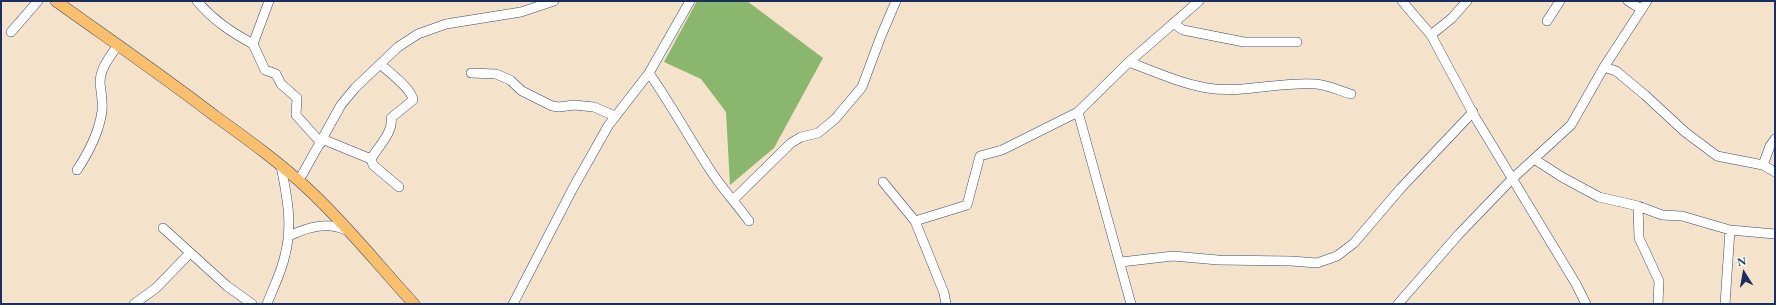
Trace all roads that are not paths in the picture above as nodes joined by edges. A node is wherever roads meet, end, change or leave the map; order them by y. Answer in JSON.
{"nodes":[{"id":1,"x":38,"y":1,"type":"edge"},
{"id":2,"x":56,"y":1,"type":"edge"},
{"id":3,"x":68,"y":1,"type":"edge"},
{"id":4,"x":196,"y":1,"type":"edge"},
{"id":5,"x":269,"y":1,"type":"edge"},
{"id":6,"x":554,"y":1,"type":"edge"},
{"id":7,"x":690,"y":1,"type":"edge"},
{"id":8,"x":896,"y":1,"type":"edge"},
{"id":9,"x":1199,"y":1,"type":"edge"},
{"id":10,"x":1402,"y":1,"type":"edge"},
{"id":11,"x":1466,"y":1,"type":"edge"},
{"id":12,"x":1560,"y":1,"type":"edge"},
{"id":13,"x":1628,"y":1,"type":"edge"},
{"id":14,"x":1647,"y":1,"type":"edge"},
{"id":15,"x":1641,"y":9,"type":"junction"},
{"id":16,"x":1547,"y":21,"type":"dead end"},
{"id":17,"x":1173,"y":23,"type":"junction"},
{"id":18,"x":11,"y":32,"type":"dead end"},
{"id":19,"x":1431,"y":36,"type":"junction"},
{"id":20,"x":1297,"y":42,"type":"dead end"},
{"id":21,"x":118,"y":44,"type":"junction"},
{"id":22,"x":253,"y":44,"type":"junction"},
{"id":23,"x":1130,"y":62,"type":"junction"},
{"id":24,"x":380,"y":64,"type":"junction"},
{"id":25,"x":1604,"y":67,"type":"junction"},
{"id":26,"x":471,"y":73,"type":"dead end"},
{"id":27,"x":649,"y":73,"type":"junction"},
{"id":28,"x":1351,"y":94,"type":"dead end"},
{"id":29,"x":1078,"y":112,"type":"junction"},
{"id":30,"x":1473,"y":112,"type":"junction"},
{"id":31,"x":614,"y":116,"type":"junction"},
{"id":32,"x":1775,"y":139,"type":"edge"},
{"id":33,"x":322,"y":141,"type":"junction"},
{"id":34,"x":371,"y":158,"type":"junction"},
{"id":35,"x":1534,"y":159,"type":"junction"},
{"id":36,"x":1762,"y":165,"type":"junction"},
{"id":37,"x":281,"y":166,"type":"junction"},
{"id":38,"x":76,"y":170,"type":"dead end"},
{"id":39,"x":1775,"y":172,"type":"edge"},
{"id":40,"x":302,"y":175,"type":"junction"},
{"id":41,"x":1512,"y":179,"type":"junction"},
{"id":42,"x":883,"y":182,"type":"dead end"},
{"id":43,"x":399,"y":187,"type":"dead end"},
{"id":44,"x":733,"y":200,"type":"junction"},
{"id":45,"x":1638,"y":206,"type":"junction"},
{"id":46,"x":749,"y":221,"type":"dead end"},
{"id":47,"x":915,"y":221,"type":"junction"},
{"id":48,"x":163,"y":228,"type":"dead end"},
{"id":49,"x":1730,"y":230,"type":"junction"},
{"id":50,"x":350,"y":232,"type":"junction"},
{"id":51,"x":1775,"y":234,"type":"edge"},
{"id":52,"x":289,"y":236,"type":"junction"},
{"id":53,"x":190,"y":253,"type":"junction"},
{"id":54,"x":1121,"y":262,"type":"junction"},
{"id":55,"x":134,"y":304,"type":"edge"},
{"id":56,"x":252,"y":304,"type":"edge"},
{"id":57,"x":267,"y":304,"type":"edge"},
{"id":58,"x":414,"y":304,"type":"edge"},
{"id":59,"x":424,"y":304,"type":"edge"},
{"id":60,"x":513,"y":304,"type":"edge"},
{"id":61,"x":946,"y":304,"type":"edge"},
{"id":62,"x":1131,"y":304,"type":"edge"},
{"id":63,"x":1398,"y":304,"type":"edge"},
{"id":64,"x":1586,"y":304,"type":"edge"},
{"id":65,"x":1658,"y":304,"type":"edge"},
{"id":66,"x":1725,"y":304,"type":"edge"}],
"edges":[{"from":1,"to":18,"type":"street"},
{"from":2,"to":21,"type":"main road"},
{"from":3,"to":40,"type":"main road"},
{"from":4,"to":22,"type":"street"},
{"from":5,"to":22,"type":"street"},
{"from":6,"to":24,"type":"street"},
{"from":7,"to":27,"type":"street"},
{"from":8,"to":44,"type":"street"},
{"from":9,"to":17,"type":"street"},
{"from":10,"to":19,"type":"street"},
{"from":11,"to":19,"type":"street"},
{"from":12,"to":16,"type":"street"},
{"from":13,"to":15,"type":"street"},
{"from":14,"to":15,"type":"street"},
{"from":15,"to":25,"type":"street"},
{"from":17,"to":20,"type":"street"},
{"from":17,"to":23,"type":"street"},
{"from":19,"to":30,"type":"street"},
{"from":21,"to":37,"type":"main road"},
{"from":21,"to":38,"type":"street"},
{"from":22,"to":33,"type":"street"},
{"from":23,"to":28,"type":"street"},
{"from":23,"to":29,"type":"street"},
{"from":24,"to":33,"type":"street"},
{"from":24,"to":34,"type":"street"},
{"from":25,"to":35,"type":"street"},
{"from":25,"to":36,"type":"street"},
{"from":26,"to":31,"type":"street"},
{"from":27,"to":31,"type":"street"},
{"from":27,"to":44,"type":"street"},
{"from":29,"to":47,"type":"street"},
{"from":29,"to":54,"type":"street"},
{"from":30,"to":41,"type":"street"},
{"from":30,"to":54,"type":"street"},
{"from":31,"to":60,"type":"street"},
{"from":32,"to":36,"type":"street"},
{"from":33,"to":34,"type":"street"},
{"from":33,"to":40,"type":"street"},
{"from":34,"to":43,"type":"street"},
{"from":35,"to":41,"type":"street"},
{"from":35,"to":45,"type":"street"},
{"from":36,"to":39,"type":"street"},
{"from":37,"to":50,"type":"main road"},
{"from":37,"to":52,"type":"street"},
{"from":40,"to":59,"type":"main road"},
{"from":41,"to":63,"type":"street"},
{"from":41,"to":64,"type":"street"},
{"from":42,"to":47,"type":"street"},
{"from":44,"to":46,"type":"street"},
{"from":45,"to":49,"type":"street"},
{"from":45,"to":65,"type":"street"},
{"from":47,"to":61,"type":"street"},
{"from":48,"to":53,"type":"street"},
{"from":49,"to":51,"type":"street"},
{"from":49,"to":66,"type":"street"},
{"from":50,"to":52,"type":"street"},
{"from":50,"to":58,"type":"main road"},
{"from":52,"to":57,"type":"street"},
{"from":53,"to":55,"type":"street"},
{"from":53,"to":56,"type":"street"},
{"from":54,"to":62,"type":"street"}]}
